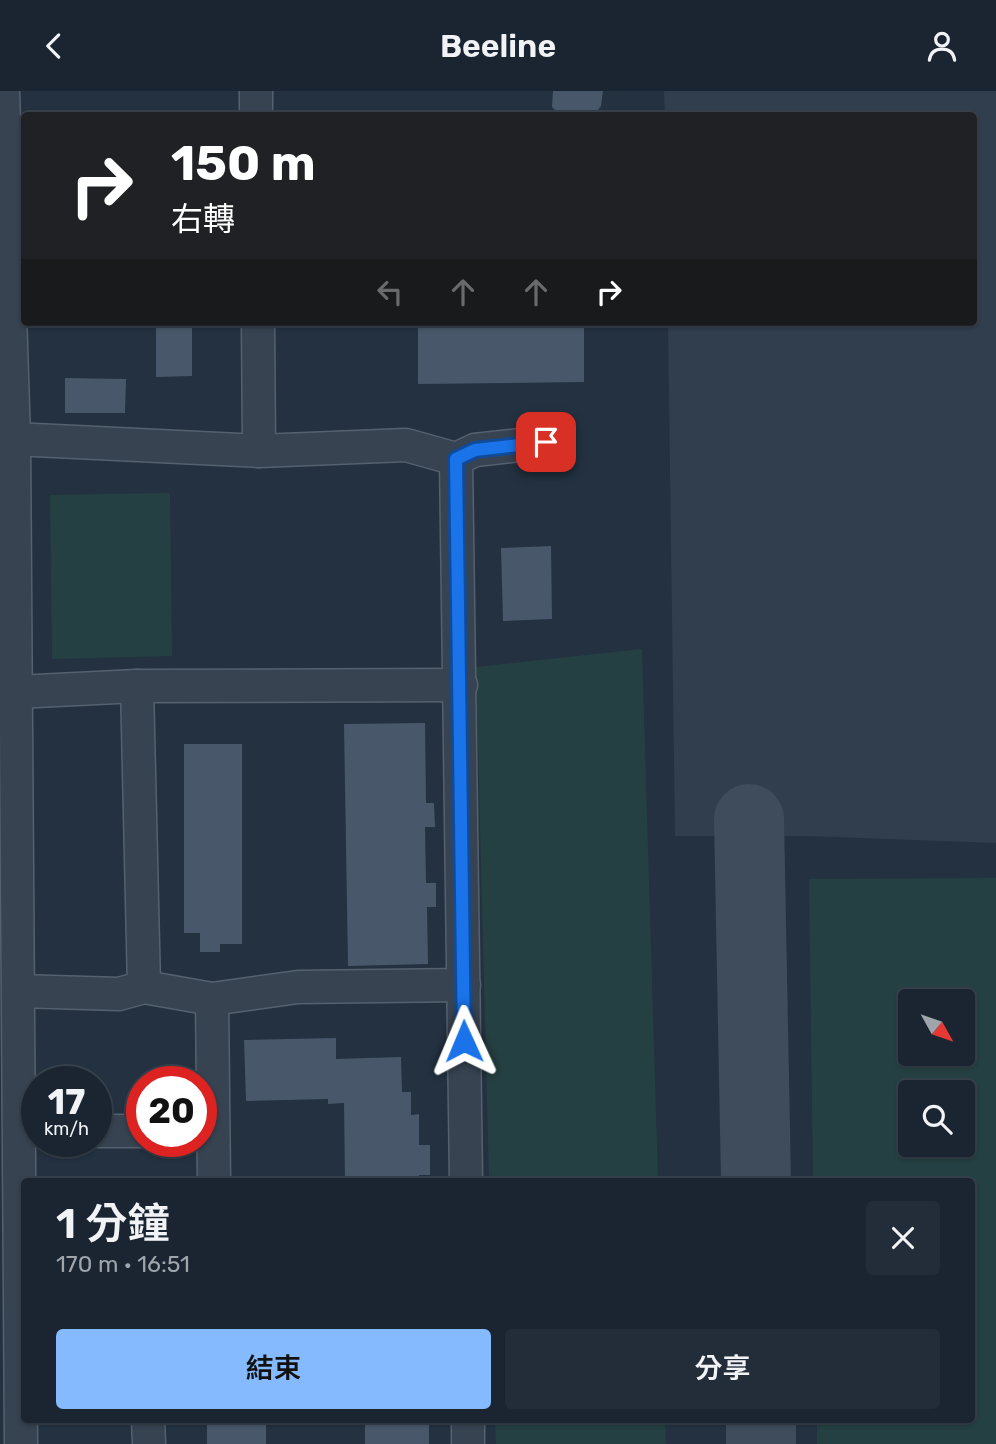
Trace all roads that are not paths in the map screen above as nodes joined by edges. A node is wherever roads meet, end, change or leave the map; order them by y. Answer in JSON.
{"nodes":[{"id":1,"x":3,"y":91,"type":"edge"},
{"id":2,"x":256,"y":91,"type":"edge"},
{"id":3,"x":256,"y":112,"type":"edge"},
{"id":4,"x":258,"y":326,"type":"edge"},
{"id":5,"x":14,"y":439,"type":"junction"},
{"id":6,"x":546,"y":442,"type":"dead end"},
{"id":7,"x":258,"y":451,"type":"junction"},
{"id":8,"x":456,"y":459,"type":"junction"},
{"id":9,"x":461,"y":685,"type":"junction"},
{"id":10,"x":137,"y":686,"type":"junction"},
{"id":11,"x":16,"y":692,"type":"junction"},
{"id":12,"x":464,"y":985,"type":"junction"},
{"id":13,"x":144,"y":987,"type":"junction"},
{"id":14,"x":19,"y":991,"type":"junction"},
{"id":15,"x":212,"y":999,"type":"junction"},
{"id":16,"x":24,"y":1066,"type":"edge"},
{"id":17,"x":209,"y":1066,"type":"edge"},
{"id":18,"x":27,"y":1157,"type":"edge"},
{"id":19,"x":211,"y":1157,"type":"edge"},
{"id":20,"x":27,"y":1178,"type":"edge"},
{"id":21,"x":214,"y":1178,"type":"edge"},
{"id":22,"x":466,"y":1178,"type":"edge"},
{"id":23,"x":21,"y":1423,"type":"edge"},
{"id":24,"x":148,"y":1423,"type":"edge"},
{"id":25,"x":468,"y":1423,"type":"edge"},
{"id":26,"x":21,"y":1444,"type":"edge"},
{"id":27,"x":149,"y":1444,"type":"edge"},
{"id":28,"x":468,"y":1444,"type":"edge"}],
"edges":[{"from":1,"to":5,"type":"street"},
{"from":2,"to":3,"type":"street"},
{"from":4,"to":7,"type":"street"},
{"from":5,"to":7,"type":"street"},
{"from":5,"to":11,"type":"street"},
{"from":6,"to":8,"type":"street"},
{"from":7,"to":8,"type":"street"},
{"from":8,"to":9,"type":"street"},
{"from":9,"to":10,"type":"street"},
{"from":9,"to":12,"type":"street"},
{"from":10,"to":11,"type":"street"},
{"from":10,"to":13,"type":"street"},
{"from":11,"to":14,"type":"street"},
{"from":12,"to":15,"type":"street"},
{"from":12,"to":22,"type":"street"},
{"from":13,"to":14,"type":"street"},
{"from":13,"to":15,"type":"street"},
{"from":14,"to":16,"type":"street"},
{"from":15,"to":17,"type":"street"},
{"from":18,"to":20,"type":"street"},
{"from":19,"to":21,"type":"street"},
{"from":23,"to":26,"type":"street"},
{"from":24,"to":27,"type":"street"},
{"from":25,"to":28,"type":"street"}]}
